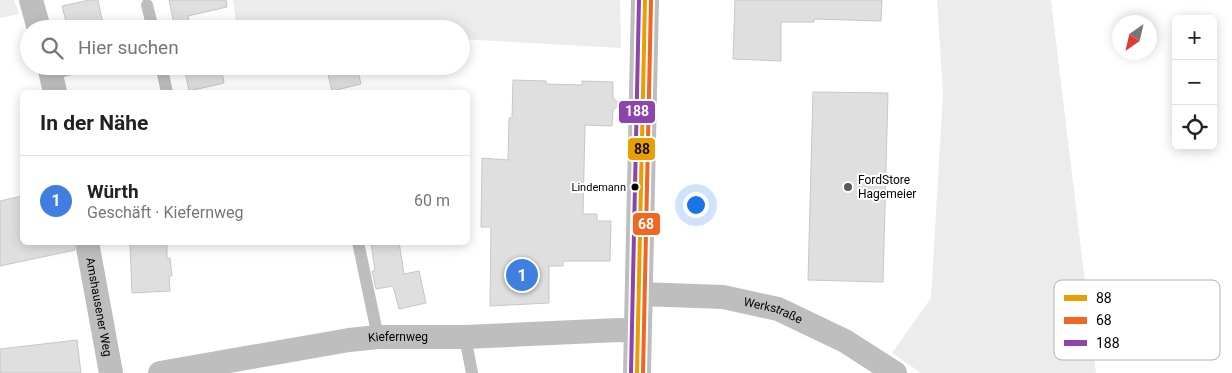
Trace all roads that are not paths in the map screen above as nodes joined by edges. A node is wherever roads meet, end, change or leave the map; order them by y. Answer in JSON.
{"nodes":[{"id":1,"x":31,"y":0,"type":"edge"},
{"id":2,"x":645,"y":0,"type":"edge"},
{"id":3,"x":148,"y":5,"type":"dead end"},
{"id":4,"x":37,"y":20,"type":"edge"},
{"id":5,"x":150,"y":20,"type":"edge"},
{"id":6,"x":163,"y":75,"type":"edge"},
{"id":7,"x":167,"y":90,"type":"edge"},
{"id":8,"x":88,"y":245,"type":"edge"},
{"id":9,"x":359,"y":245,"type":"edge"},
{"id":10,"x":639,"y":294,"type":"junction"},
{"id":11,"x":638,"y":331,"type":"junction"},
{"id":12,"x":465,"y":337,"type":"junction"},
{"id":13,"x":378,"y":338,"type":"junction"},
{"id":14,"x":111,"y":373,"type":"edge"},
{"id":15,"x":160,"y":373,"type":"edge"},
{"id":16,"x":472,"y":373,"type":"edge"},
{"id":17,"x":638,"y":373,"type":"edge"},
{"id":18,"x":895,"y":373,"type":"edge"}],
"edges":[{"from":1,"to":4,"type":"street"},
{"from":2,"to":10,"type":"street"},
{"from":3,"to":5,"type":"lane"},
{"from":6,"to":7,"type":"lane"},
{"from":8,"to":14,"type":"street","name":"Amshausener Weg"},
{"from":9,"to":13,"type":"lane"},
{"from":10,"to":11,"type":"street"},
{"from":10,"to":18,"type":"street","name":"Werkstraße"},
{"from":11,"to":12,"type":"street","name":"Kiefernweg"},
{"from":11,"to":17,"type":"street"},
{"from":12,"to":13,"type":"street","name":"Kiefernweg"},
{"from":12,"to":16,"type":"lane"},
{"from":13,"to":15,"type":"street","name":"Kiefernweg"}]}
